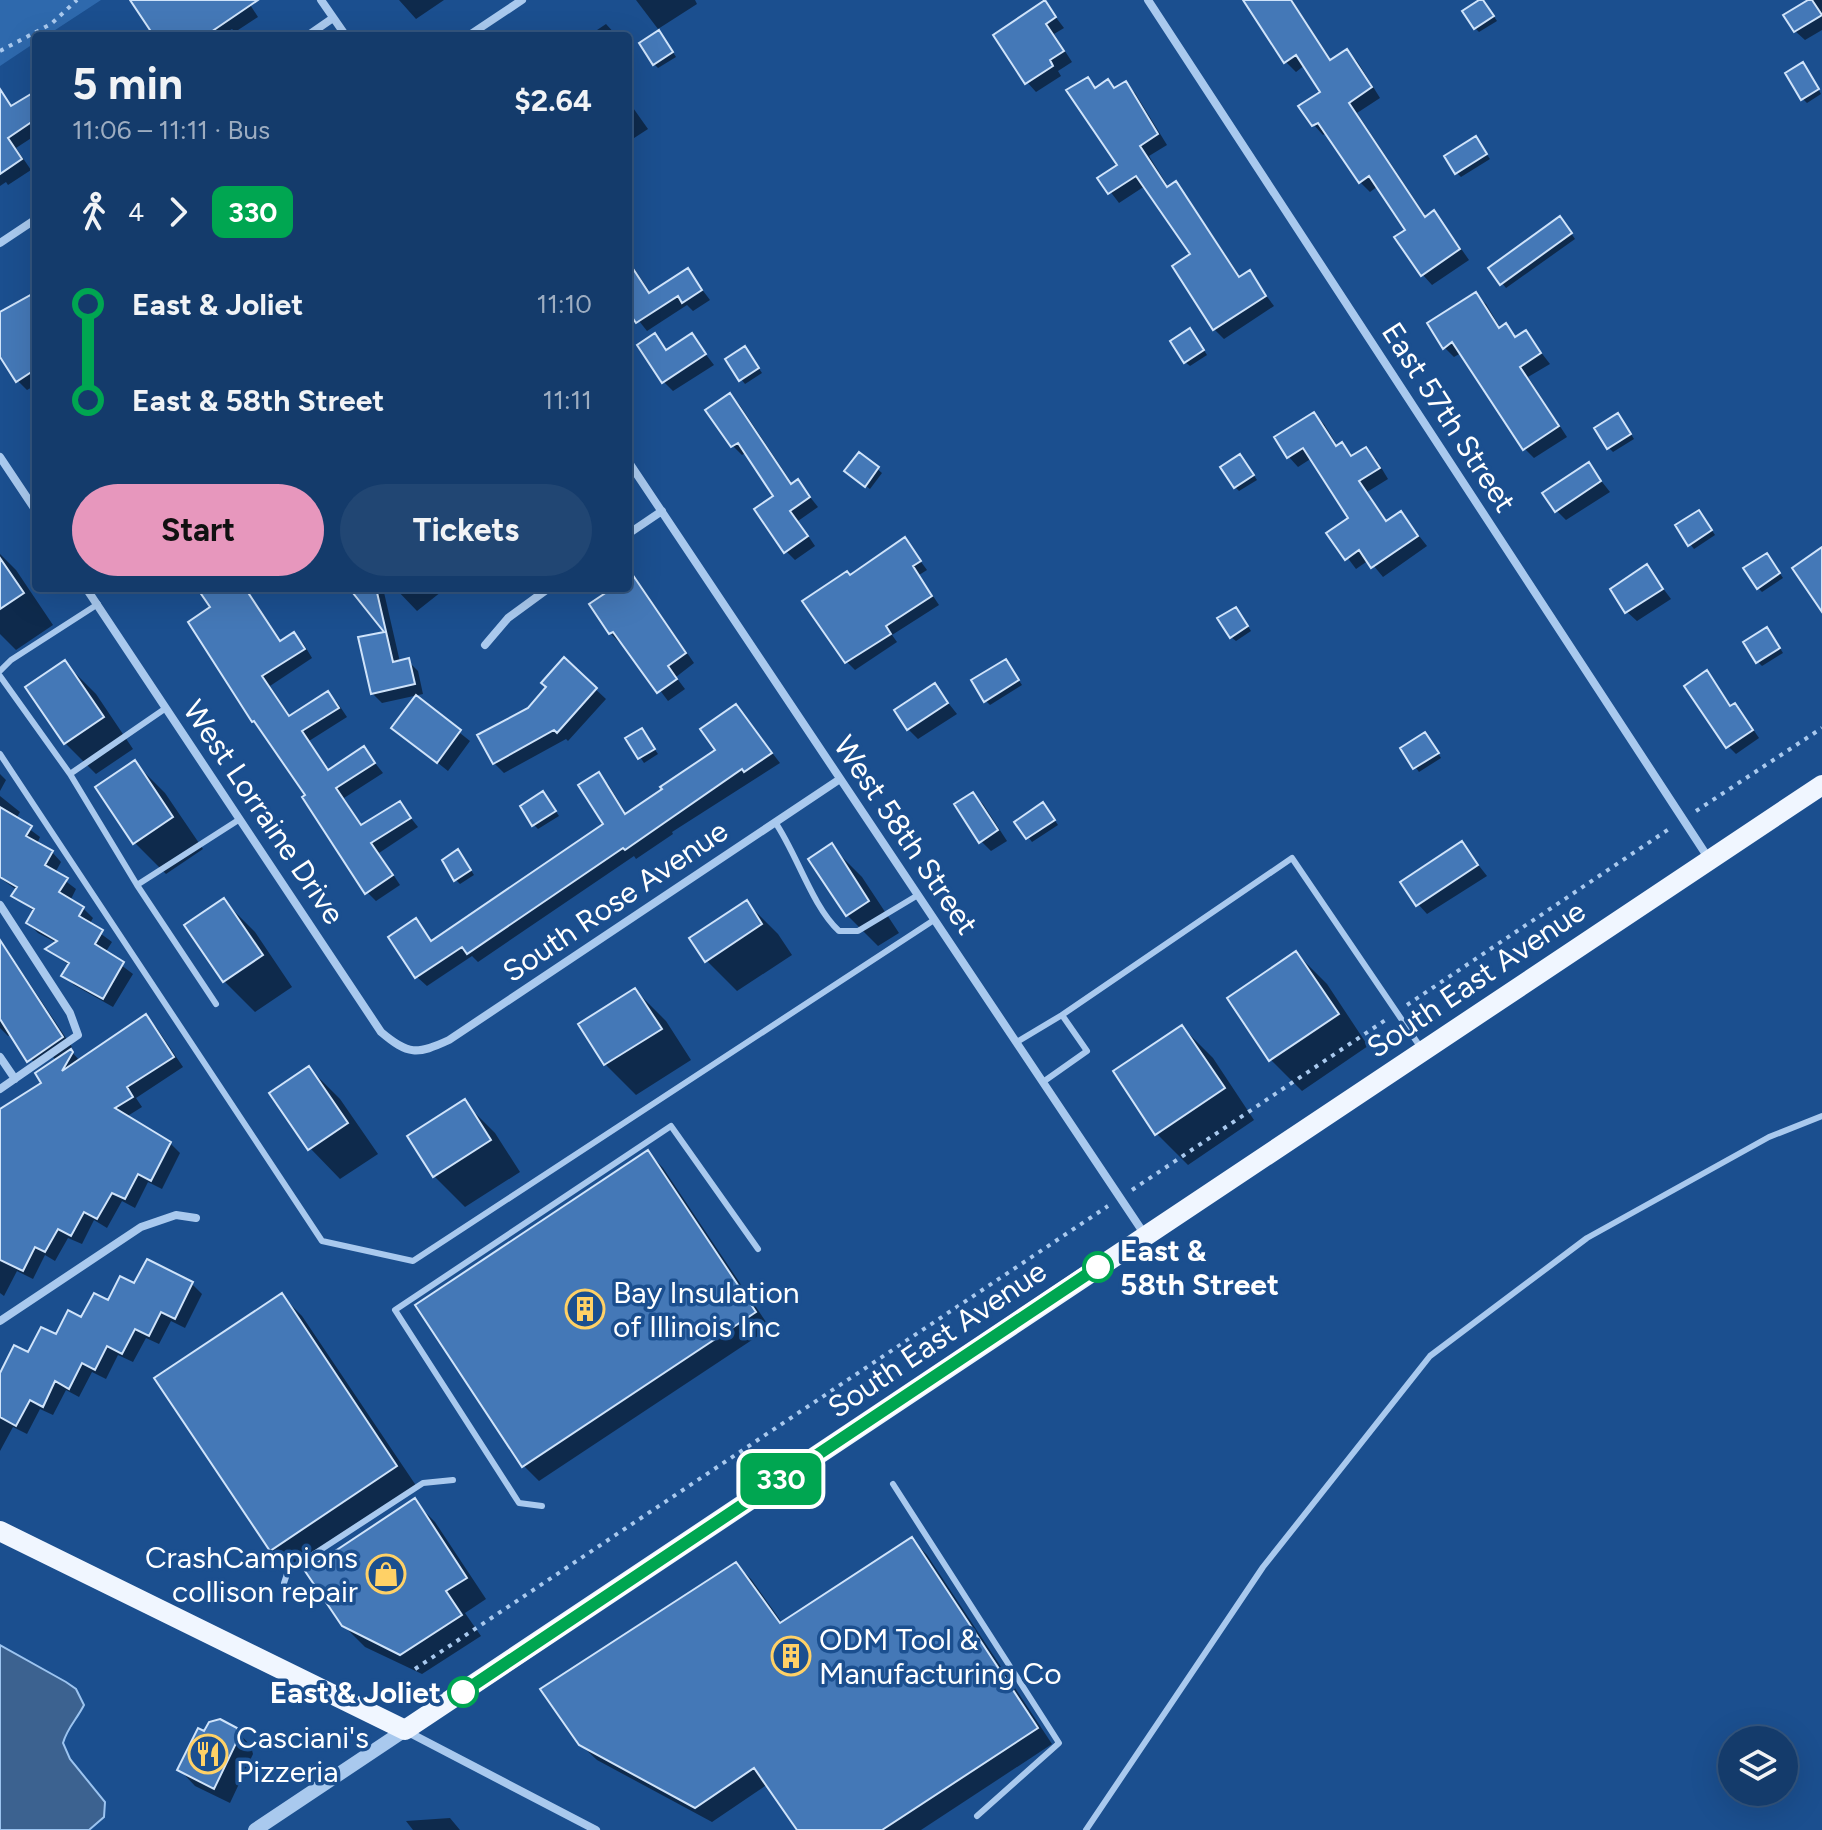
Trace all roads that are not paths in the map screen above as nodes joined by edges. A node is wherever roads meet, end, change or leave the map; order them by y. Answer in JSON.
{"nodes":[{"id":1,"x":321,"y":0,"type":"edge"},
{"id":2,"x":522,"y":0,"type":"edge"},
{"id":3,"x":1148,"y":0,"type":"edge"},
{"id":4,"x":333,"y":18,"type":"junction"},
{"id":5,"x":313,"y":32,"type":"edge"},
{"id":6,"x":343,"y":32,"type":"edge"},
{"id":7,"x":474,"y":32,"type":"edge"},
{"id":8,"x":32,"y":222,"type":"edge"},
{"id":9,"x":0,"y":243,"type":"edge"},
{"id":10,"x":0,"y":457,"type":"edge"},
{"id":11,"x":632,"y":467,"type":"edge"},
{"id":12,"x":4,"y":472,"type":"edge"},
{"id":13,"x":32,"y":506,"type":"edge"},
{"id":14,"x":662,"y":511,"type":"junction"},
{"id":15,"x":632,"y":531,"type":"edge"},
{"id":16,"x":89,"y":592,"type":"edge"},
{"id":17,"x":544,"y":592,"type":"edge"},
{"id":18,"x":98,"y":604,"type":"junction"},
{"id":19,"x":485,"y":645,"type":"dead end"},
{"id":20,"x":0,"y":673,"type":"edge"},
{"id":21,"x":166,"y":708,"type":"junction"},
{"id":22,"x":0,"y":754,"type":"edge"},
{"id":23,"x":70,"y":774,"type":"junction"},
{"id":24,"x":840,"y":779,"type":"junction"},
{"id":25,"x":1822,"y":785,"type":"edge"},
{"id":26,"x":240,"y":819,"type":"junction"},
{"id":27,"x":775,"y":822,"type":"junction"},
{"id":28,"x":1709,"y":860,"type":"junction"},
{"id":29,"x":137,"y":885,"type":"junction"},
{"id":30,"x":918,"y":895,"type":"junction"},
{"id":31,"x":0,"y":905,"type":"edge"},
{"id":32,"x":934,"y":920,"type":"junction"},
{"id":33,"x":216,"y":1004,"type":"dead end"},
{"id":34,"x":1062,"y":1015,"type":"junction"},
{"id":35,"x":1017,"y":1042,"type":"junction"},
{"id":36,"x":1423,"y":1051,"type":"junction"},
{"id":37,"x":412,"y":1052,"type":"joint"},
{"id":38,"x":0,"y":1057,"type":"edge"},
{"id":39,"x":15,"y":1079,"type":"junction"},
{"id":40,"x":1043,"y":1082,"type":"junction"},
{"id":41,"x":0,"y":1089,"type":"edge"},
{"id":42,"x":1822,"y":1116,"type":"edge"},
{"id":43,"x":196,"y":1218,"type":"dead end"},
{"id":44,"x":1146,"y":1236,"type":"junction"},
{"id":45,"x":758,"y":1249,"type":"dead end"},
{"id":46,"x":0,"y":1321,"type":"edge"},
{"id":47,"x":453,"y":1480,"type":"dead end"},
{"id":48,"x":893,"y":1484,"type":"dead end"},
{"id":49,"x":542,"y":1506,"type":"dead end"},
{"id":50,"x":0,"y":1531,"type":"edge"},
{"id":51,"x":284,"y":1583,"type":"dead end"},
{"id":52,"x":405,"y":1730,"type":"junction"},
{"id":53,"x":977,"y":1816,"type":"dead end"},
{"id":54,"x":255,"y":1830,"type":"edge"},
{"id":55,"x":596,"y":1830,"type":"edge"},
{"id":56,"x":1086,"y":1830,"type":"edge"}],
"edges":[{"from":1,"to":4,"type":"street"},
{"from":2,"to":7,"type":"street"},
{"from":3,"to":28,"type":"street","name":"East 57th Street"},
{"from":4,"to":5,"type":"street"},
{"from":4,"to":6,"type":"street"},
{"from":8,"to":9,"type":"street"},
{"from":10,"to":12,"type":"street"},
{"from":11,"to":14,"type":"street","name":"West 58th Street"},
{"from":12,"to":13,"type":"street"},
{"from":14,"to":15,"type":"street"},
{"from":14,"to":24,"type":"street","name":"West 58th Street"},
{"from":16,"to":18,"type":"street","name":"West Lorraine Drive"},
{"from":17,"to":19,"type":"street"},
{"from":18,"to":20,"type":"lane"},
{"from":18,"to":21,"type":"street","name":"West Lorraine Drive"},
{"from":20,"to":23,"type":"lane"},
{"from":21,"to":23,"type":"lane"},
{"from":21,"to":26,"type":"street","name":"West Lorraine Drive"},
{"from":22,"to":32,"type":"lane"},
{"from":23,"to":29,"type":"lane"},
{"from":24,"to":27,"type":"street","name":"South Rose Avenue"},
{"from":24,"to":30,"type":"street","name":"West 58th Street"},
{"from":25,"to":28,"type":"main road","name":"South East Avenue"},
{"from":26,"to":29,"type":"lane"},
{"from":26,"to":37,"type":"street","name":"West Lorraine Drive"},
{"from":27,"to":30,"type":"lane"},
{"from":27,"to":37,"type":"street","name":"South Rose Avenue"},
{"from":28,"to":36,"type":"main road","name":"South East Avenue"},
{"from":29,"to":33,"type":"lane"},
{"from":30,"to":32,"type":"street","name":"West 58th Street"},
{"from":31,"to":39,"type":"street"},
{"from":32,"to":35,"type":"street","name":"West 58th Street"},
{"from":34,"to":35,"type":"lane"},
{"from":34,"to":36,"type":"lane"},
{"from":34,"to":40,"type":"lane"},
{"from":35,"to":40,"type":"street","name":"West 58th Street"},
{"from":36,"to":44,"type":"main road","name":"South East Avenue"},
{"from":38,"to":39,"type":"street"},
{"from":39,"to":41,"type":"street"},
{"from":40,"to":44,"type":"street","name":"West 58th Street"},
{"from":42,"to":56,"type":"lane"},
{"from":43,"to":46,"type":"street"},
{"from":44,"to":52,"type":"main road","name":"South East Avenue"},
{"from":45,"to":49,"type":"lane"},
{"from":47,"to":51,"type":"lane"},
{"from":48,"to":53,"type":"lane"},
{"from":50,"to":52,"type":"main road"},
{"from":52,"to":54,"type":"street"},
{"from":52,"to":55,"type":"street"}]}
